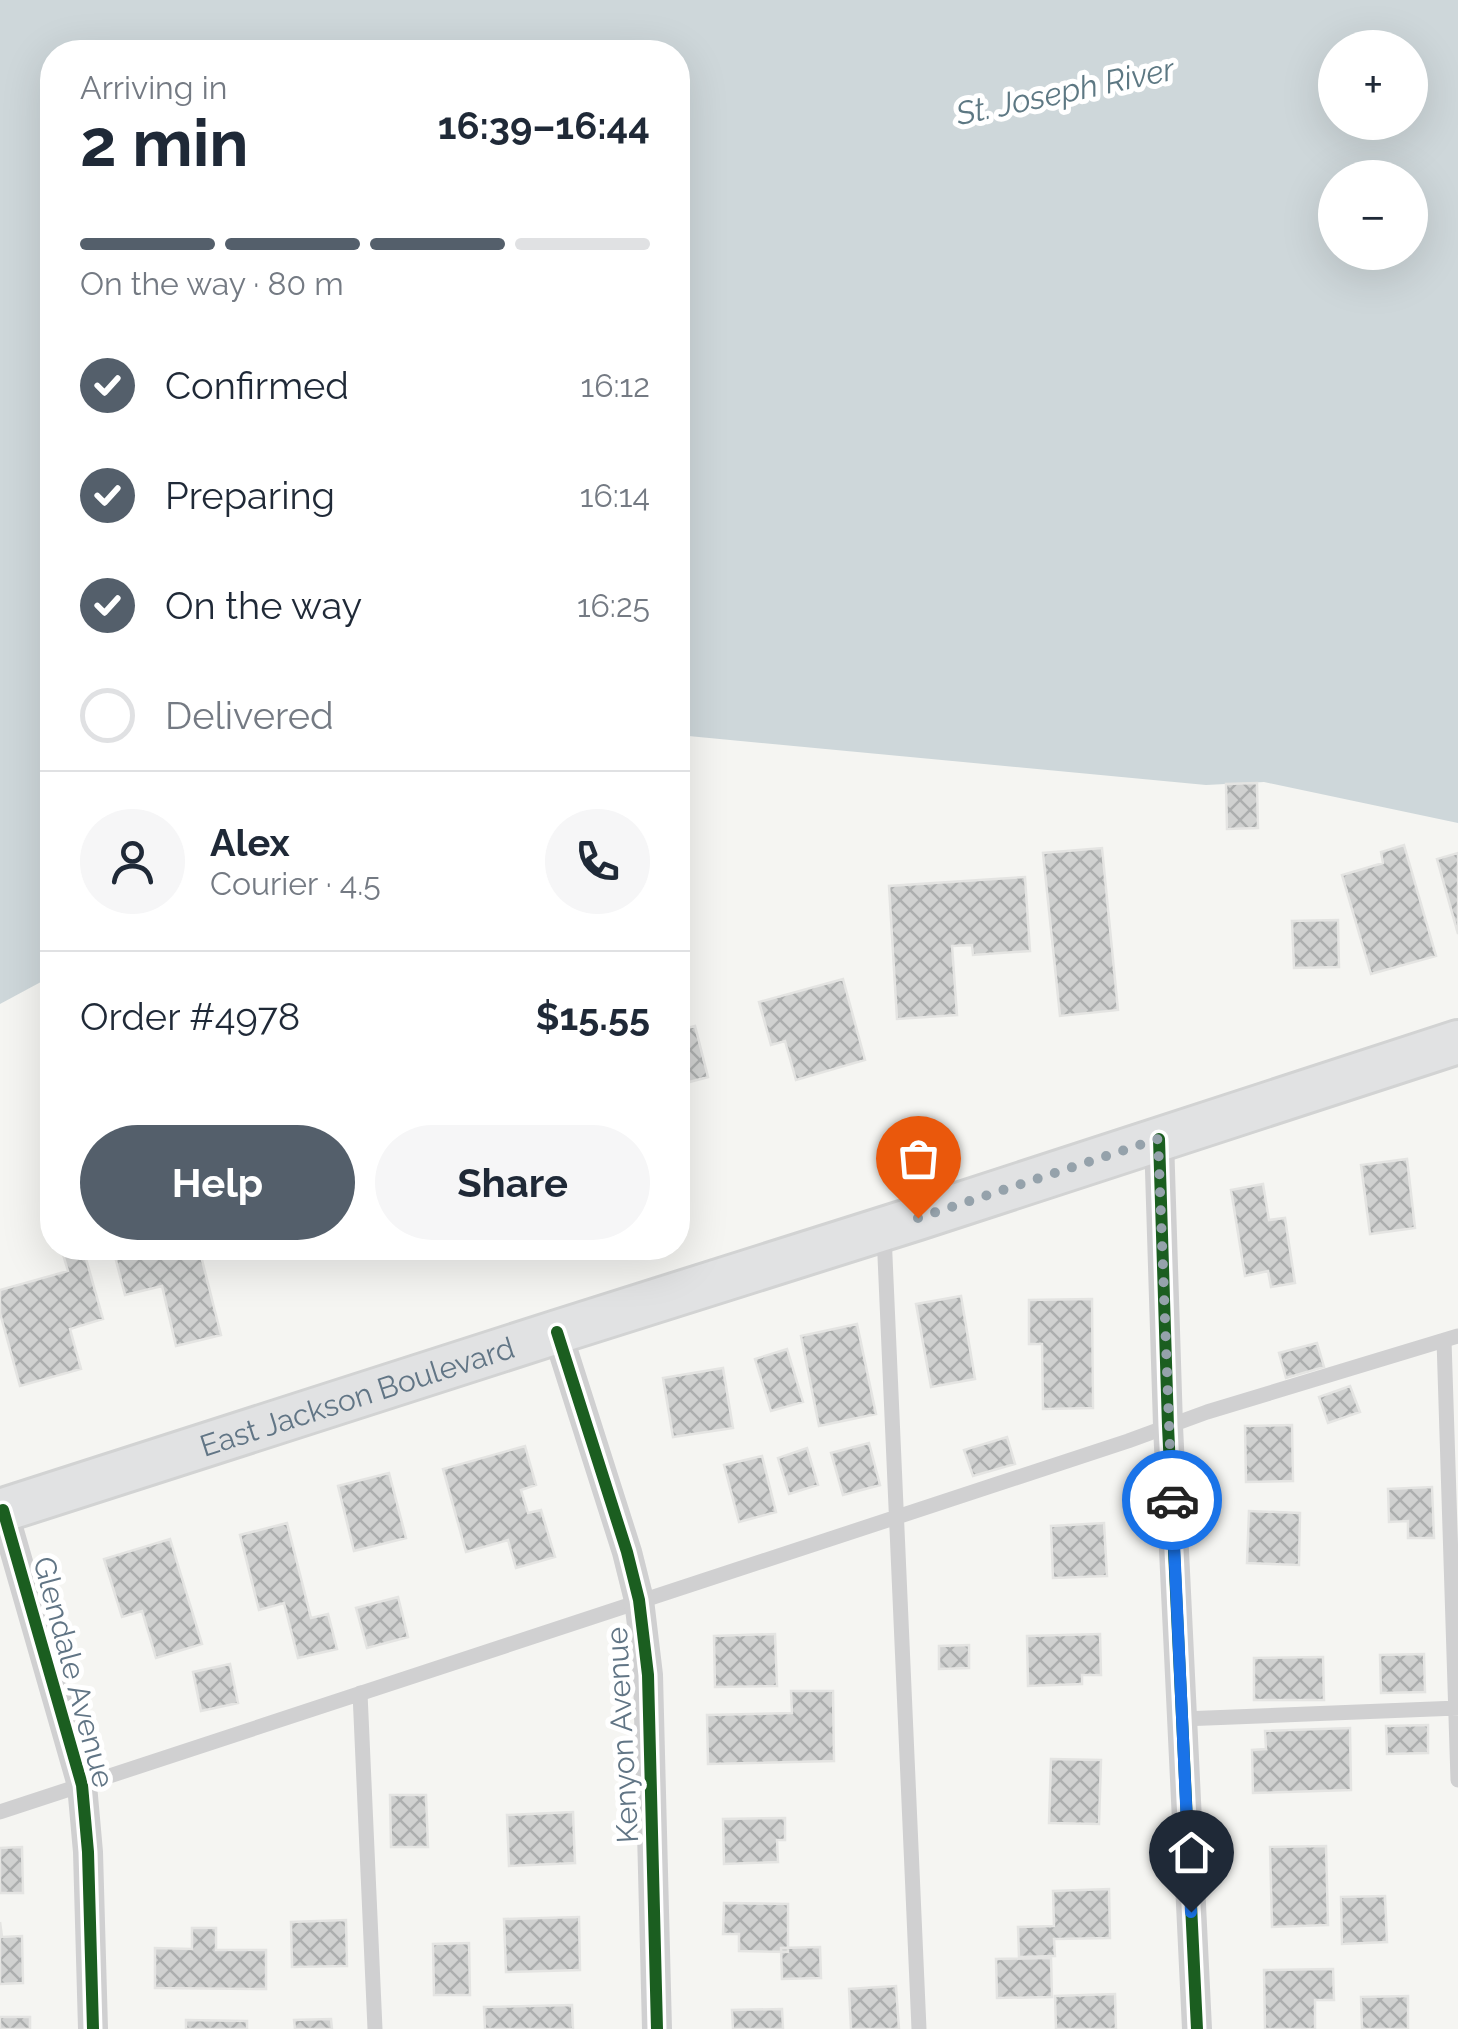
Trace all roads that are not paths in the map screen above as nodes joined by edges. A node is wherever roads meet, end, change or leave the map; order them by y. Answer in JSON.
{"nodes":[{"id":1,"x":1458,"y":1042,"type":"edge"},
{"id":2,"x":1158,"y":1139,"type":"junction"},
{"id":3,"x":884,"y":1229,"type":"junction"},
{"id":4,"x":557,"y":1332,"type":"junction"},
{"id":5,"x":1451,"y":1338,"type":"edge"},
{"id":6,"x":1168,"y":1426,"type":"junction"},
{"id":7,"x":2,"y":1511,"type":"edge"},
{"id":8,"x":896,"y":1516,"type":"junction"},
{"id":9,"x":639,"y":1600,"type":"junction"},
{"id":10,"x":360,"y":1693,"type":"junction"},
{"id":11,"x":1456,"y":1708,"type":"edge"},
{"id":12,"x":1182,"y":1718,"type":"junction"},
{"id":13,"x":1458,"y":1780,"type":"edge"},
{"id":14,"x":82,"y":1785,"type":"junction"},
{"id":15,"x":0,"y":1812,"type":"edge"},
{"id":16,"x":93,"y":2029,"type":"edge"},
{"id":17,"x":376,"y":2029,"type":"edge"},
{"id":18,"x":657,"y":2029,"type":"edge"},
{"id":19,"x":920,"y":2029,"type":"edge"},
{"id":20,"x":1197,"y":2029,"type":"edge"}],
"edges":[{"from":1,"to":2,"type":"main road","name":"East Jackson Boulevard"},
{"from":2,"to":3,"type":"main road","name":"East Jackson Boulevard"},
{"from":2,"to":6,"type":"street"},
{"from":3,"to":4,"type":"main road","name":"East Jackson Boulevard"},
{"from":3,"to":8,"type":"lane"},
{"from":4,"to":7,"type":"main road","name":"East Jackson Boulevard"},
{"from":4,"to":9,"type":"street","name":"Kenyon Avenue"},
{"from":5,"to":6,"type":"lane"},
{"from":5,"to":11,"type":"lane"},
{"from":6,"to":8,"type":"lane"},
{"from":6,"to":12,"type":"street"},
{"from":7,"to":14,"type":"street","name":"Glendale Avenue"},
{"from":8,"to":9,"type":"lane"},
{"from":8,"to":19,"type":"lane"},
{"from":9,"to":10,"type":"lane"},
{"from":9,"to":18,"type":"street","name":"Kenyon Avenue"},
{"from":10,"to":14,"type":"lane"},
{"from":10,"to":17,"type":"lane"},
{"from":11,"to":12,"type":"lane"},
{"from":11,"to":13,"type":"lane"},
{"from":12,"to":20,"type":"street"},
{"from":14,"to":15,"type":"lane"},
{"from":14,"to":16,"type":"street","name":"Glendale Avenue"}]}
